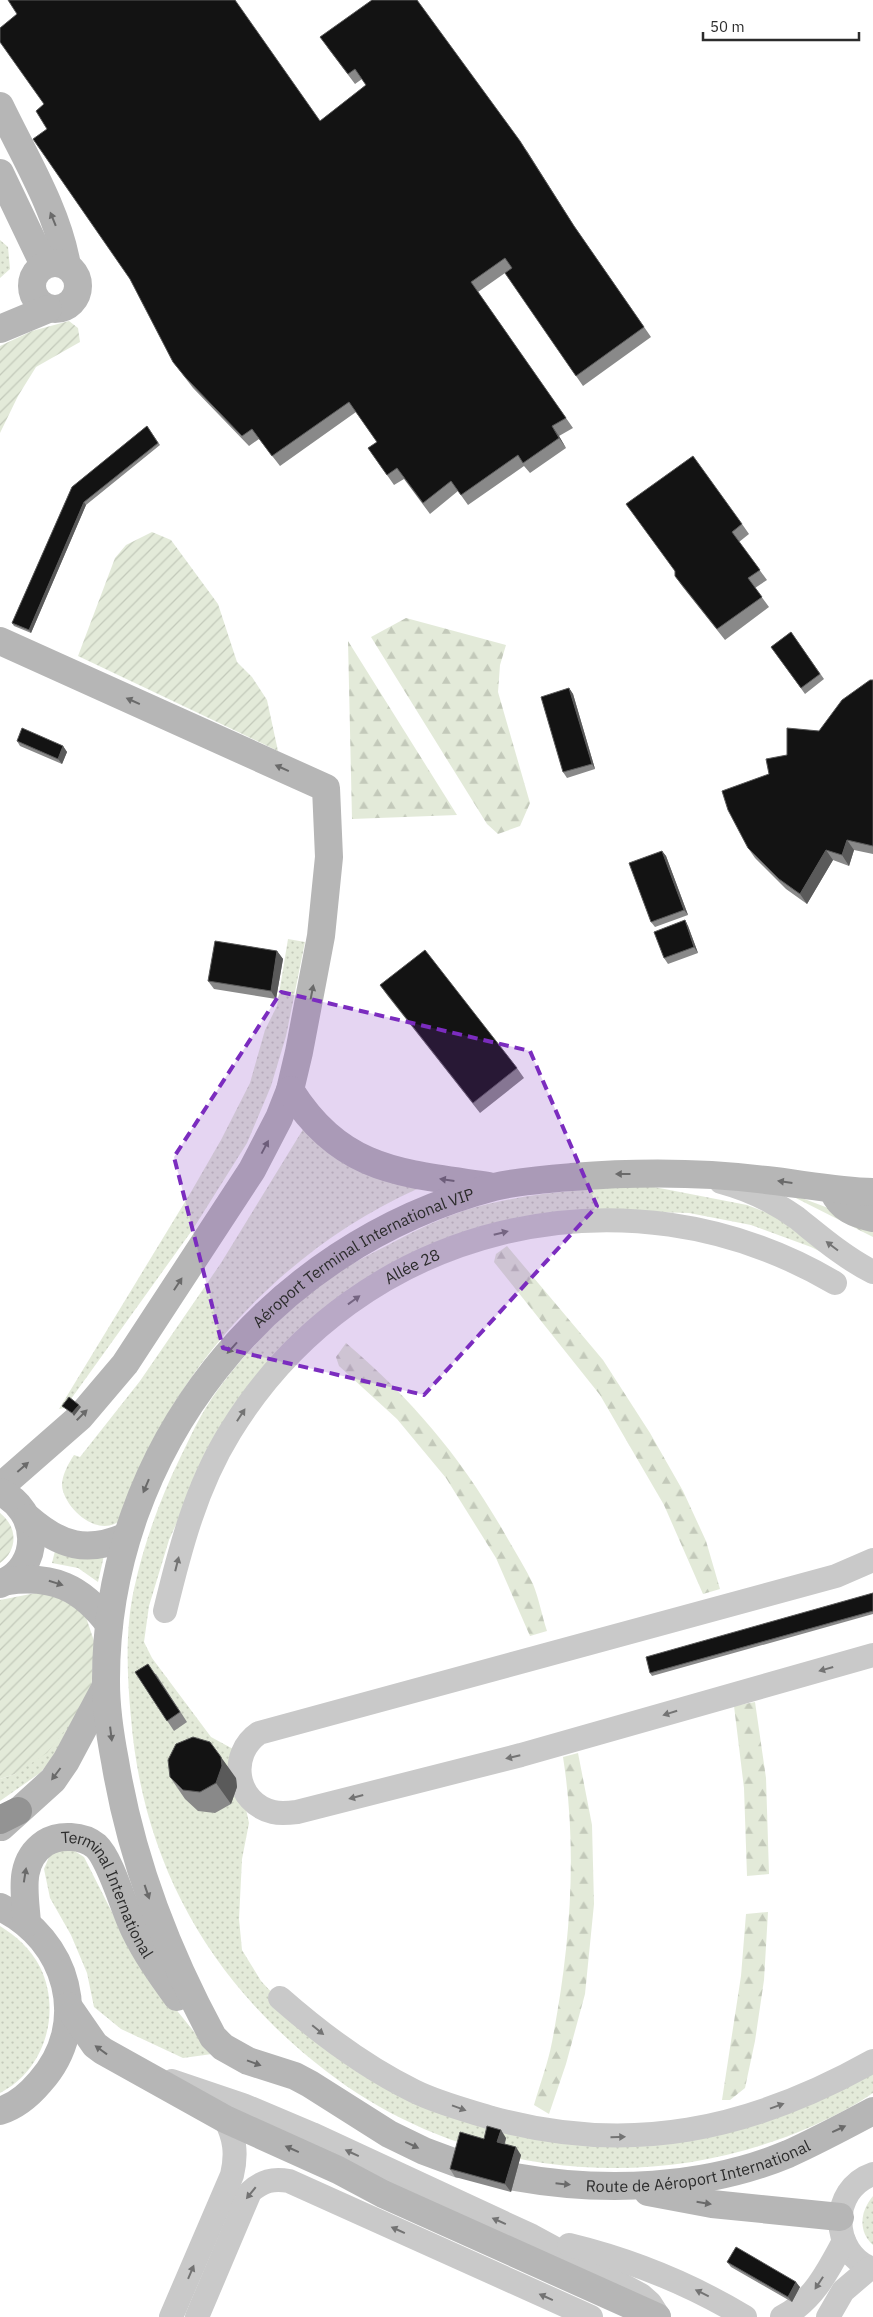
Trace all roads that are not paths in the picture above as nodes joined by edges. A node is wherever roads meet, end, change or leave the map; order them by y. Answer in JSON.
{"nodes":[{"id":1,"x":0,"y":106,"type":"edge"},
{"id":2,"x":0,"y":173,"type":"edge"},
{"id":3,"x":55,"y":266,"type":"junction"},
{"id":4,"x":40,"y":302,"type":"junction"},
{"id":5,"x":0,"y":311,"type":"edge"},
{"id":6,"x":0,"y":329,"type":"edge"},
{"id":7,"x":0,"y":641,"type":"edge"},
{"id":8,"x":290,"y":1090,"type":"junction"},
{"id":9,"x":679,"y":1174,"type":"junction"},
{"id":10,"x":495,"y":1187,"type":"junction"},
{"id":11,"x":833,"y":1191,"type":"junction"},
{"id":12,"x":873,"y":1192,"type":"edge"},
{"id":13,"x":873,"y":1218,"type":"edge"},
{"id":14,"x":873,"y":1272,"type":"edge"},
{"id":15,"x":834,"y":1284,"type":"dead end"},
{"id":16,"x":0,"y":1487,"type":"edge"},
{"id":17,"x":0,"y":1492,"type":"edge"},
{"id":18,"x":28,"y":1518,"type":"junction"},
{"id":19,"x":128,"y":1536,"type":"junction"},
{"id":20,"x":873,"y":1560,"type":"edge"},
{"id":21,"x":4,"y":1582,"type":"edge"},
{"id":22,"x":165,"y":1611,"type":"dead end"},
{"id":23,"x":109,"y":1624,"type":"junction"},
{"id":24,"x":873,"y":1655,"type":"edge"},
{"id":25,"x":106,"y":1686,"type":"junction"},
{"id":26,"x":6,"y":1820,"type":"edge"},
{"id":27,"x":0,"y":1907,"type":"edge"},
{"id":28,"x":27,"y":1923,"type":"junction"},
{"id":29,"x":280,"y":1998,"type":"dead end"},
{"id":30,"x":68,"y":2006,"type":"junction"},
{"id":31,"x":213,"y":2037,"type":"junction"},
{"id":32,"x":873,"y":2061,"type":"edge"},
{"id":33,"x":136,"y":2070,"type":"junction"},
{"id":34,"x":0,"y":2111,"type":"edge"},
{"id":35,"x":873,"y":2111,"type":"edge"},
{"id":36,"x":225,"y":2118,"type":"junction"},
{"id":37,"x":459,"y":2164,"type":"edge"},
{"id":38,"x":873,"y":2174,"type":"edge"},
{"id":39,"x":515,"y":2177,"type":"dead end"},
{"id":40,"x":622,"y":2186,"type":"junction"},
{"id":41,"x":842,"y":2229,"type":"junction"},
{"id":42,"x":532,"y":2236,"type":"junction"},
{"id":43,"x":871,"y":2269,"type":"edge"},
{"id":44,"x":652,"y":2315,"type":"edge"},
{"id":45,"x":171,"y":2317,"type":"edge"},
{"id":46,"x":197,"y":2317,"type":"edge"},
{"id":47,"x":590,"y":2317,"type":"edge"},
{"id":48,"x":745,"y":2317,"type":"edge"},
{"id":49,"x":782,"y":2317,"type":"edge"},
{"id":50,"x":828,"y":2317,"type":"edge"}],
"edges":[{"from":3,"to":1,"type":"main road","one_way":true},
{"from":2,"to":3,"type":"main road"},
{"from":3,"to":4,"type":"main road"},
{"from":3,"to":4,"type":"main road"},
{"from":4,"to":5,"type":"main road"},
{"from":4,"to":6,"type":"main road"},
{"from":8,"to":7,"type":"main road","one_way":true},
{"from":10,"to":8,"type":"main road","one_way":true},
{"from":16,"to":8,"type":"main road","one_way":true},
{"from":9,"to":10,"type":"main road","name":"Aéroport Terminal International VIP","one_way":true},
{"from":11,"to":9,"type":"main road","name":"Aéroport Terminal International VIP","one_way":true},
{"from":14,"to":9,"type":"street","one_way":true},
{"from":10,"to":19,"type":"main road","name":"Aéroport Terminal International VIP","one_way":true},
{"from":11,"to":12,"type":"main road","name":"Aéroport Terminal International VIP"},
{"from":11,"to":13,"type":"main road"},
{"from":22,"to":15,"type":"street","name":"Allée 28","one_way":true},
{"from":17,"to":18,"type":"main road"},
{"from":18,"to":19,"type":"main road"},
{"from":18,"to":21,"type":"main road"},
{"from":19,"to":23,"type":"main road","name":"Aéroport Terminal International VIP"},
{"from":24,"to":20,"type":"street","one_way":true},
{"from":21,"to":23,"type":"main road","one_way":true},
{"from":23,"to":25,"type":"main road","name":"Aéroport Terminal International VIP"},
{"from":25,"to":26,"type":"main road","one_way":true},
{"from":25,"to":31,"type":"main road","one_way":true},
{"from":27,"to":28,"type":"main road"},
{"from":28,"to":30,"type":"main road"},
{"from":28,"to":31,"type":"main road","name":"Terminal International","one_way":true},
{"from":29,"to":32,"type":"street","one_way":true},
{"from":33,"to":30,"type":"main road","one_way":true},
{"from":30,"to":34,"type":"main road"},
{"from":31,"to":37,"type":"main road","one_way":true},
{"from":33,"to":36,"type":"main road"},
{"from":42,"to":33,"type":"street","one_way":true},
{"from":40,"to":35,"type":"main road","name":"Route de Aéroport International","one_way":true},
{"from":44,"to":36,"type":"main road","one_way":true},
{"from":45,"to":36,"type":"street","one_way":true},
{"from":38,"to":41,"type":"street"},
{"from":39,"to":40,"type":"main road","name":"Route de Aéroport International","one_way":true},
{"from":40,"to":41,"type":"main road","one_way":true},
{"from":41,"to":43,"type":"street"},
{"from":41,"to":49,"type":"street","one_way":true},
{"from":42,"to":44,"type":"street"},
{"from":48,"to":42,"type":"street","one_way":true},
{"from":43,"to":50,"type":"street"},
{"from":47,"to":46,"type":"street","one_way":true}]}
